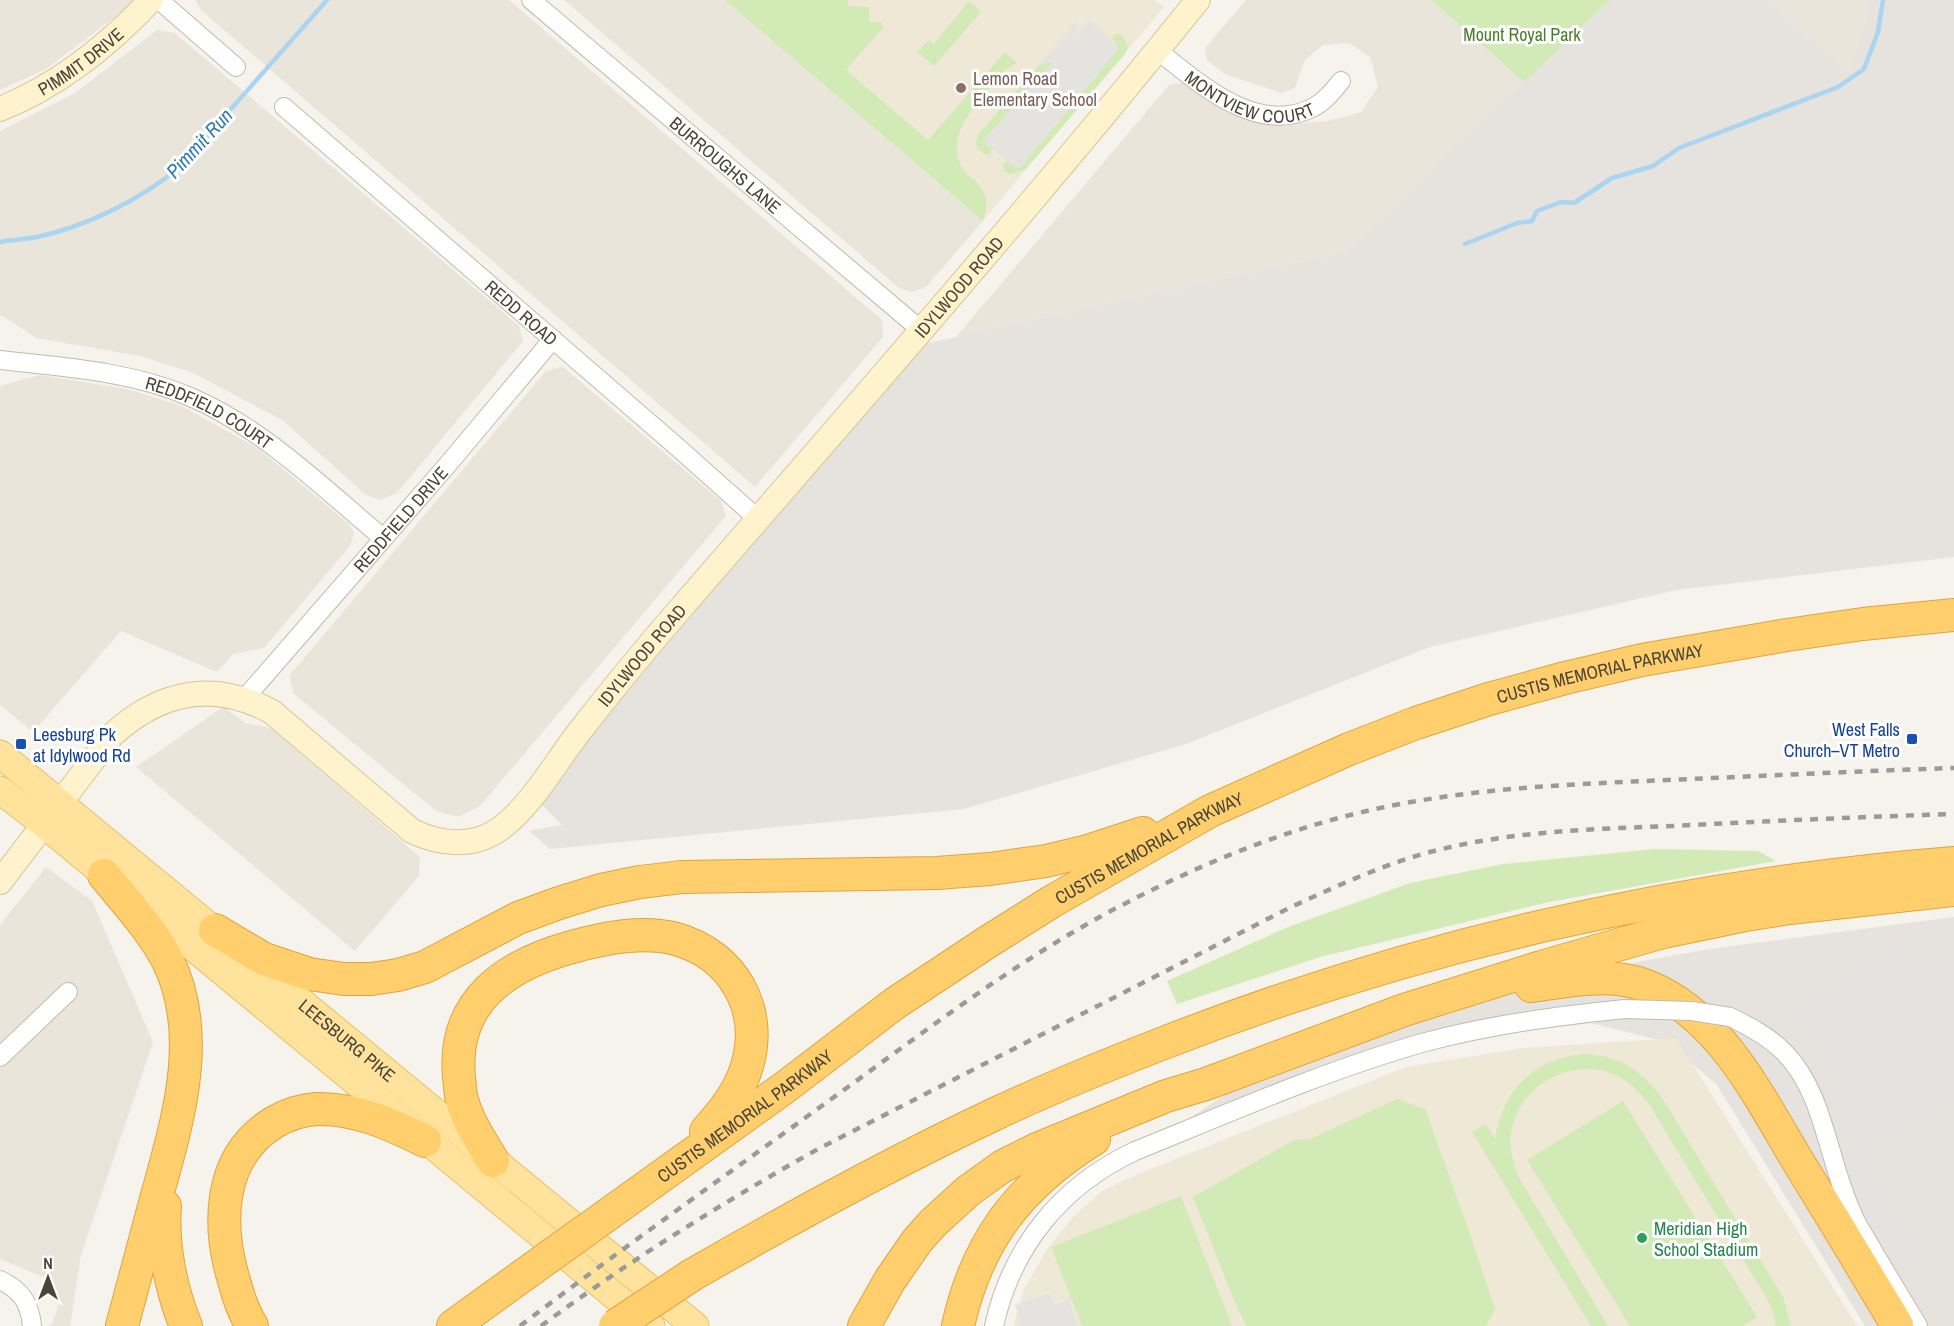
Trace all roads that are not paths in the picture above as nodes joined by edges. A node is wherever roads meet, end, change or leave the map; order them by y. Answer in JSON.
{"nodes":[{"id":1,"x":151,"y":0,"type":"edge"},
{"id":2,"x":159,"y":0,"type":"edge"},
{"id":3,"x":531,"y":0,"type":"edge"},
{"id":4,"x":1198,"y":0,"type":"edge"},
{"id":5,"x":1157,"y":50,"type":"junction"},
{"id":6,"x":236,"y":67,"type":"dead end"},
{"id":7,"x":1341,"y":81,"type":"dead end"},
{"id":8,"x":284,"y":107,"type":"dead end"},
{"id":9,"x":0,"y":109,"type":"edge"},
{"id":10,"x":921,"y":330,"type":"junction"},
{"id":11,"x":553,"y":339,"type":"junction"},
{"id":12,"x":0,"y":360,"type":"edge"},
{"id":13,"x":758,"y":519,"type":"junction"},
{"id":14,"x":383,"y":538,"type":"junction"},
{"id":15,"x":1954,"y":615,"type":"edge"},
{"id":16,"x":245,"y":698,"type":"junction"},
{"id":17,"x":0,"y":754,"type":"edge"},
{"id":18,"x":0,"y":790,"type":"edge"},
{"id":19,"x":60,"y":802,"type":"junction"},
{"id":20,"x":1210,"y":811,"type":"junction"},
{"id":21,"x":44,"y":824,"type":"junction"},
{"id":22,"x":1954,"y":863,"type":"edge"},
{"id":23,"x":104,"y":875,"type":"junction"},
{"id":24,"x":0,"y":882,"type":"edge"},
{"id":25,"x":1954,"y":890,"type":"edge"},
{"id":26,"x":215,"y":930,"type":"junction"},
{"id":27,"x":68,"y":992,"type":"dead end"},
{"id":28,"x":1404,"y":1010,"type":"junction"},
{"id":29,"x":0,"y":1057,"type":"edge"},
{"id":30,"x":1206,"y":1084,"type":"junction"},
{"id":31,"x":425,"y":1141,"type":"junction"},
{"id":32,"x":170,"y":1148,"type":"junction"},
{"id":33,"x":493,"y":1161,"type":"junction"},
{"id":34,"x":677,"y":1165,"type":"junction"},
{"id":35,"x":0,"y":1280,"type":"edge"},
{"id":36,"x":31,"y":1317,"type":"edge"},
{"id":37,"x":122,"y":1326,"type":"edge"},
{"id":38,"x":186,"y":1326,"type":"edge"},
{"id":39,"x":252,"y":1326,"type":"edge"},
{"id":40,"x":453,"y":1326,"type":"edge"},
{"id":41,"x":615,"y":1326,"type":"edge"},
{"id":42,"x":651,"y":1326,"type":"edge"},
{"id":43,"x":695,"y":1326,"type":"edge"},
{"id":44,"x":864,"y":1326,"type":"edge"},
{"id":45,"x":958,"y":1326,"type":"edge"},
{"id":46,"x":994,"y":1326,"type":"edge"},
{"id":47,"x":1904,"y":1326,"type":"edge"}],
"edges":[{"from":1,"to":9,"type":"main road","name":"PIMMIT DRIVE"},
{"from":2,"to":6,"type":"street"},
{"from":3,"to":10,"type":"street","name":"BURROUGHS LANE"},
{"from":4,"to":5,"type":"main road","name":"IDYLWOOD ROAD"},
{"from":5,"to":7,"type":"street","name":"MONTVIEW COURT"},
{"from":5,"to":10,"type":"main road","name":"IDYLWOOD ROAD"},
{"from":8,"to":11,"type":"street","name":"REDD ROAD"},
{"from":10,"to":13,"type":"main road","name":"IDYLWOOD ROAD"},
{"from":11,"to":13,"type":"street","name":"REDD ROAD"},
{"from":11,"to":14,"type":"street","name":"REDDFIELD DRIVE"},
{"from":12,"to":14,"type":"street","name":"REDDFIELD COURT"},
{"from":13,"to":16,"type":"main road","name":"IDYLWOOD ROAD"},
{"from":14,"to":16,"type":"street","name":"REDDFIELD DRIVE"},
{"from":15,"to":20,"type":"highway","name":"CUSTIS MEMORIAL PARKWAY"},
{"from":16,"to":19,"type":"main road","name":"IDYLWOOD ROAD"},
{"from":17,"to":19,"type":"main road","name":"LEESBURG PIKE"},
{"from":18,"to":21,"type":"main road","name":"LEESBURG PIKE"},
{"from":19,"to":21,"type":"main road","name":"IDYLWOOD ROAD"},
{"from":19,"to":26,"type":"main road","name":"LEESBURG PIKE"},
{"from":20,"to":26,"type":"highway"},
{"from":20,"to":34,"type":"highway","name":"CUSTIS MEMORIAL PARKWAY"},
{"from":21,"to":23,"type":"main road","name":"LEESBURG PIKE"},
{"from":21,"to":24,"type":"main road","name":"IDYLWOOD ROAD"},
{"from":22,"to":41,"type":"highway","bridge":true},
{"from":23,"to":31,"type":"main road","name":"LEESBURG PIKE"},
{"from":23,"to":32,"type":"highway"},
{"from":25,"to":28,"type":"highway"},
{"from":26,"to":33,"type":"main road","name":"LEESBURG PIKE"},
{"from":27,"to":29,"type":"street"},
{"from":28,"to":30,"type":"highway"},
{"from":28,"to":47,"type":"highway"},
{"from":30,"to":44,"type":"highway"},
{"from":30,"to":45,"type":"highway"},
{"from":31,"to":39,"type":"highway"},
{"from":31,"to":42,"type":"main road","name":"LEESBURG PIKE"},
{"from":32,"to":37,"type":"highway"},
{"from":32,"to":38,"type":"highway"},
{"from":33,"to":34,"type":"highway"},
{"from":33,"to":43,"type":"main road","name":"LEESBURG PIKE"},
{"from":34,"to":40,"type":"highway","name":"CUSTIS MEMORIAL PARKWAY","bridge":true},
{"from":35,"to":36,"type":"street"},
{"from":46,"to":47,"type":"street","bridge":true}]}
